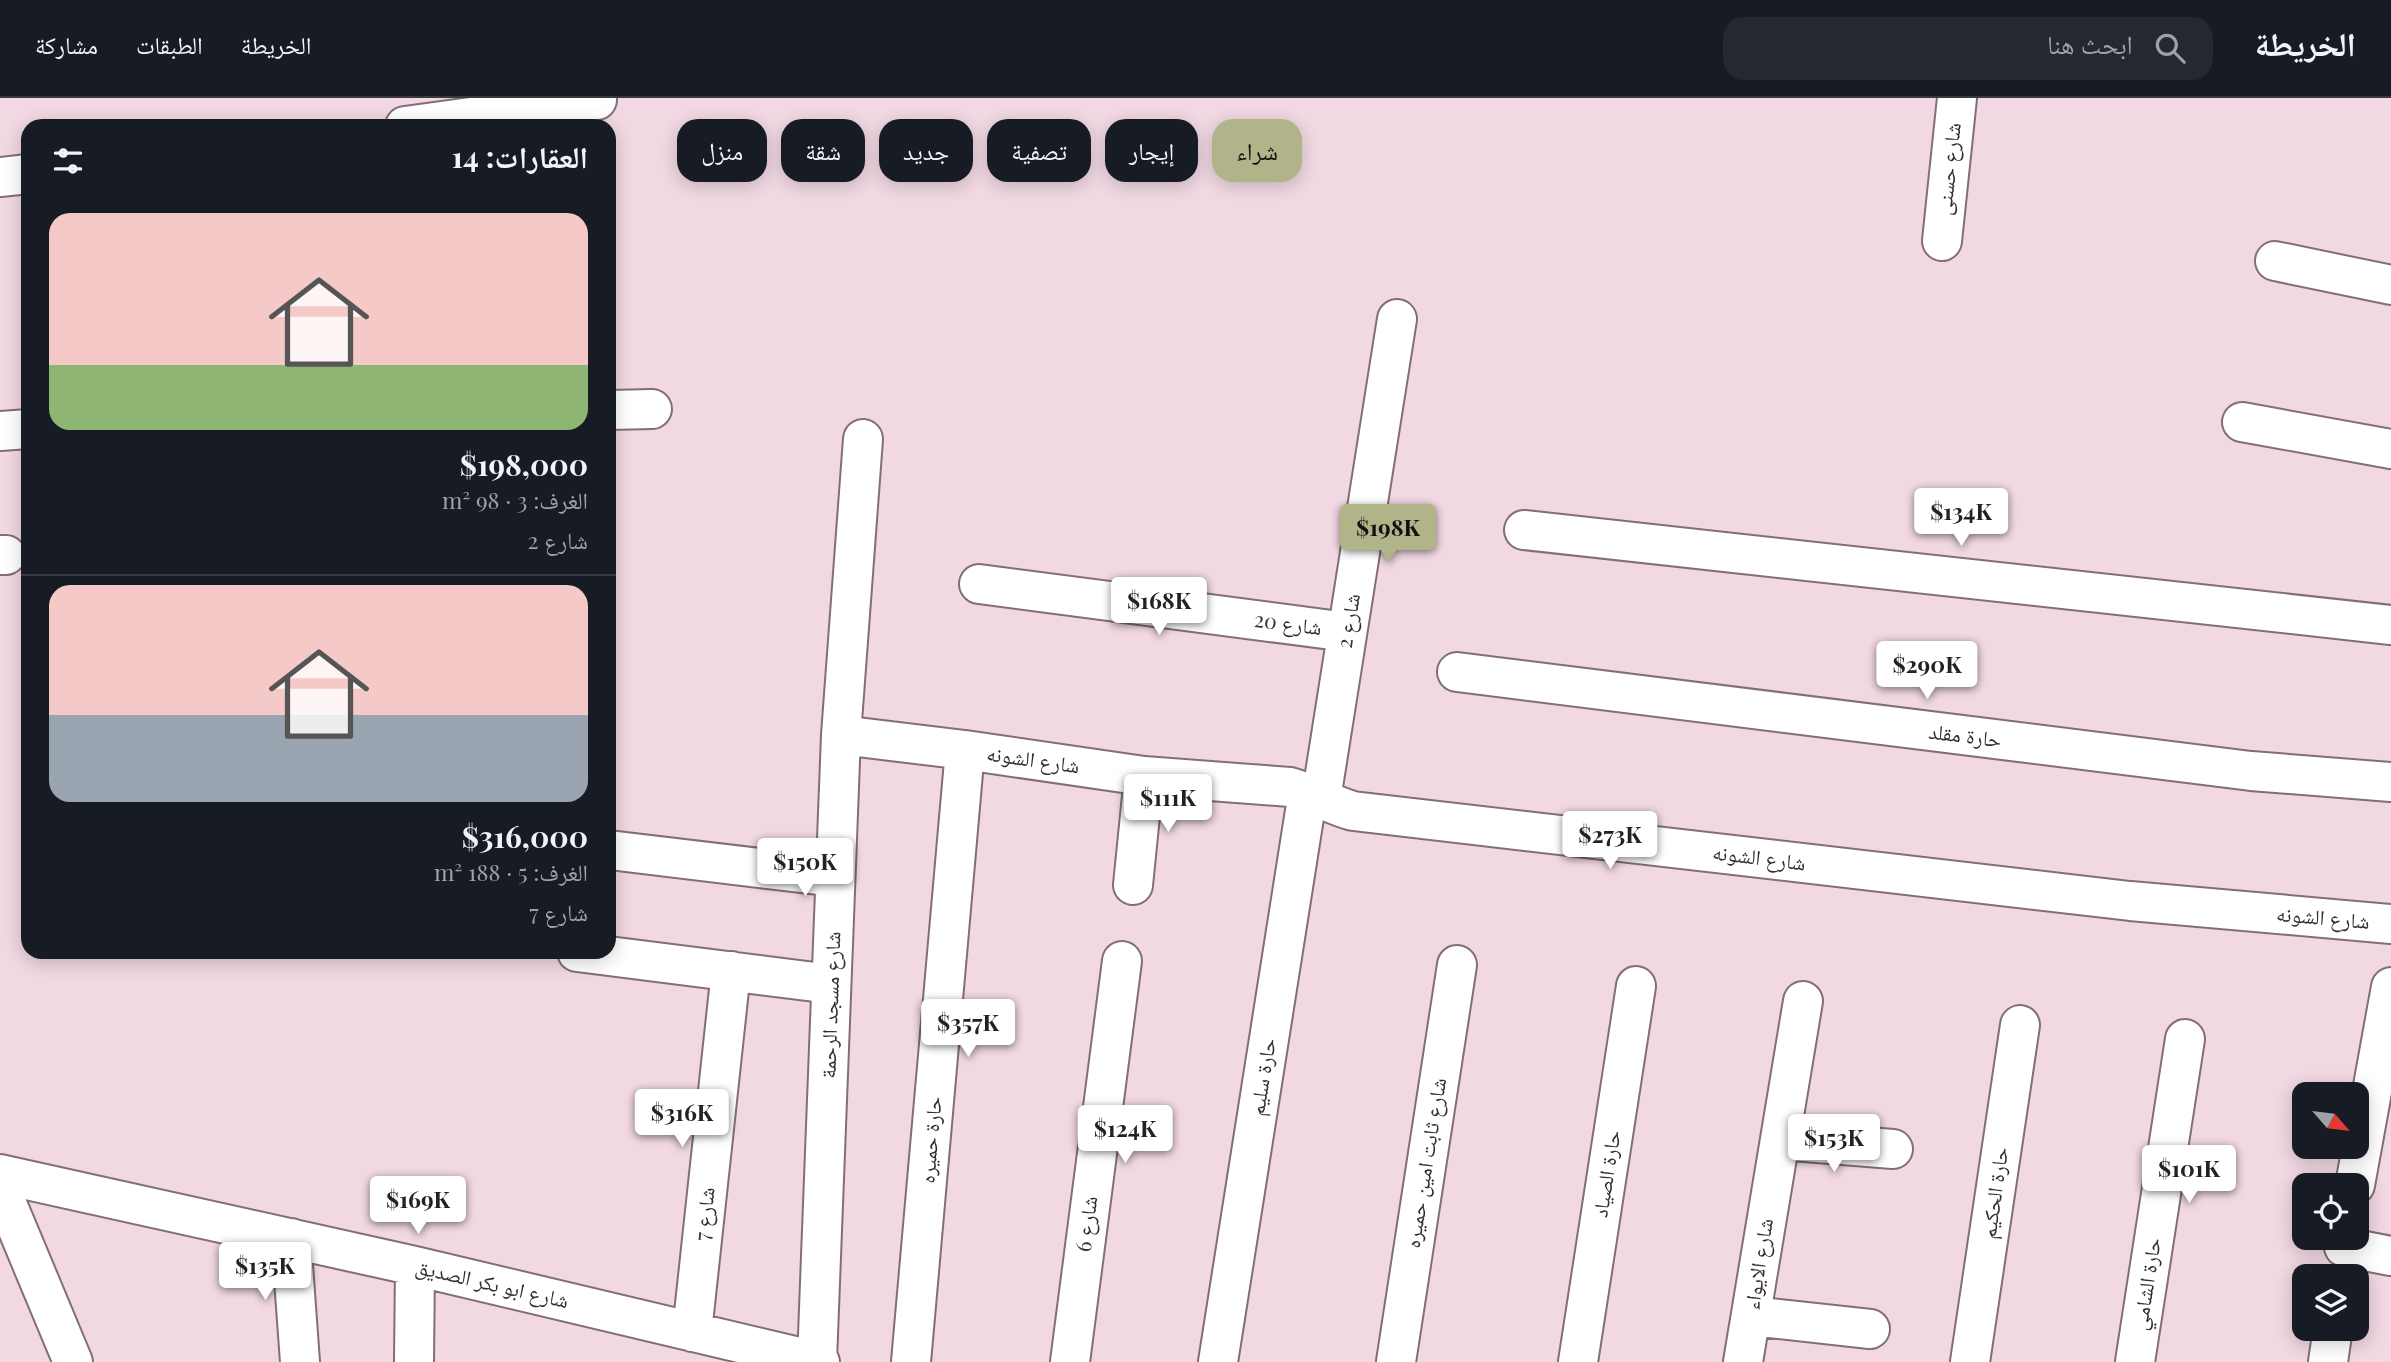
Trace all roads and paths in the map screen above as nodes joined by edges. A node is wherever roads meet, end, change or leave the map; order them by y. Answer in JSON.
{"nodes":[{"id":1,"x":1957,"y":98,"type":"edge"},
{"id":2,"x":597,"y":100,"type":"edge"},
{"id":3,"x":457,"y":119,"type":"edge"},
{"id":4,"x":21,"y":175,"type":"edge"},
{"id":5,"x":0,"y":177,"type":"edge"},
{"id":6,"x":1942,"y":241,"type":"dead end"},
{"id":7,"x":2274,"y":261,"type":"dead end"},
{"id":8,"x":2391,"y":285,"type":"edge"},
{"id":9,"x":1396,"y":319,"type":"dead end"},
{"id":10,"x":652,"y":409,"type":"dead end"},
{"id":11,"x":616,"y":410,"type":"edge"},
{"id":12,"x":2242,"y":422,"type":"dead end"},
{"id":13,"x":21,"y":429,"type":"edge"},
{"id":14,"x":0,"y":430,"type":"edge"},
{"id":15,"x":863,"y":439,"type":"dead end"},
{"id":16,"x":2391,"y":449,"type":"edge"},
{"id":17,"x":1524,"y":530,"type":"dead end"},
{"id":18,"x":979,"y":584,"type":"dead end"},
{"id":19,"x":2391,"y":625,"type":"edge"},
{"id":20,"x":1347,"y":632,"type":"junction"},
{"id":21,"x":1457,"y":672,"type":"dead end"},
{"id":22,"x":841,"y":735,"type":"junction"},
{"id":23,"x":965,"y":750,"type":"junction"},
{"id":24,"x":1144,"y":776,"type":"junction"},
{"id":25,"x":2391,"y":782,"type":"edge"},
{"id":26,"x":1315,"y":796,"type":"junction"},
{"id":27,"x":616,"y":851,"type":"edge"},
{"id":28,"x":835,"y":877,"type":"junction"},
{"id":29,"x":1133,"y":885,"type":"dead end"},
{"id":30,"x":2391,"y":924,"type":"edge"},
{"id":31,"x":616,"y":957,"type":"edge"},
{"id":32,"x":1122,"y":961,"type":"dead end"},
{"id":33,"x":1457,"y":965,"type":"dead end"},
{"id":34,"x":730,"y":971,"type":"junction"},
{"id":35,"x":831,"y":984,"type":"junction"},
{"id":36,"x":1636,"y":986,"type":"dead end"},
{"id":37,"x":2391,"y":987,"type":"edge"},
{"id":38,"x":1803,"y":1001,"type":"dead end"},
{"id":39,"x":2020,"y":1025,"type":"dead end"},
{"id":40,"x":2185,"y":1040,"type":"dead end"},
{"id":41,"x":2385,"y":1054,"type":"edge"},
{"id":42,"x":1780,"y":1140,"type":"junction"},
{"id":43,"x":1893,"y":1149,"type":"dead end"},
{"id":44,"x":2358,"y":1173,"type":"edge"},
{"id":45,"x":0,"y":1174,"type":"edge"},
{"id":46,"x":0,"y":1187,"type":"edge"},
{"id":47,"x":291,"y":1238,"type":"junction"},
{"id":48,"x":2343,"y":1253,"type":"edge"},
{"id":49,"x":2391,"y":1256,"type":"edge"},
{"id":50,"x":415,"y":1266,"type":"junction"},
{"id":51,"x":1751,"y":1316,"type":"junction"},
{"id":52,"x":1870,"y":1329,"type":"dead end"},
{"id":53,"x":692,"y":1332,"type":"junction"},
{"id":54,"x":2331,"y":1341,"type":"edge"},
{"id":55,"x":772,"y":1357,"type":"edge"},
{"id":56,"x":73,"y":1362,"type":"edge"},
{"id":57,"x":300,"y":1362,"type":"edge"},
{"id":58,"x":414,"y":1362,"type":"edge"},
{"id":59,"x":819,"y":1362,"type":"edge"},
{"id":60,"x":911,"y":1362,"type":"edge"},
{"id":61,"x":1070,"y":1362,"type":"edge"},
{"id":62,"x":1218,"y":1362,"type":"edge"},
{"id":63,"x":1396,"y":1362,"type":"edge"},
{"id":64,"x":1578,"y":1362,"type":"edge"},
{"id":65,"x":1743,"y":1362,"type":"edge"},
{"id":66,"x":1970,"y":1362,"type":"edge"},
{"id":67,"x":2135,"y":1362,"type":"edge"},
{"id":68,"x":2328,"y":1362,"type":"edge"}],
"edges":[{"from":1,"to":6,"type":"street","name":"شارع حسنى"},
{"from":2,"to":3,"type":"street"},
{"from":4,"to":5,"type":"street"},
{"from":7,"to":8,"type":"street"},
{"from":9,"to":20,"type":"street","name":"شارع 2"},
{"from":10,"to":11,"type":"street"},
{"from":12,"to":16,"type":"street"},
{"from":13,"to":14,"type":"street"},
{"from":15,"to":22,"type":"street","name":"شارع مسجد الرحمة"},
{"from":17,"to":19,"type":"street"},
{"from":18,"to":20,"type":"street","name":"شارع 20"},
{"from":20,"to":26,"type":"street","name":"شارع 2"},
{"from":21,"to":25,"type":"street","name":"حارة مقلد"},
{"from":22,"to":23,"type":"street","name":"شارع الشونه"},
{"from":22,"to":28,"type":"street","name":"شارع مسجد الرحمة"},
{"from":23,"to":24,"type":"street","name":"شارع الشونه"},
{"from":23,"to":60,"type":"street","name":"حارة حميره"},
{"from":24,"to":26,"type":"street","name":"شارع الشونه"},
{"from":24,"to":29,"type":"street"},
{"from":26,"to":30,"type":"street","name":"شارع الشونه"},
{"from":26,"to":62,"type":"street","name":"حارة سليم"},
{"from":27,"to":28,"type":"street"},
{"from":28,"to":35,"type":"street","name":"شارع مسجد الرحمة"},
{"from":31,"to":34,"type":"street"},
{"from":32,"to":61,"type":"street","name":"شارع 6"},
{"from":33,"to":63,"type":"street","name":"شارع ثابت امين حميره"},
{"from":34,"to":35,"type":"street"},
{"from":34,"to":53,"type":"street","name":"شارع 7"},
{"from":35,"to":59,"type":"street","name":"شارع مسجد الرحمة"},
{"from":36,"to":64,"type":"street","name":"حارة الصياد"},
{"from":37,"to":41,"type":"street"},
{"from":38,"to":42,"type":"street","name":"شارع الايواء"},
{"from":39,"to":66,"type":"street","name":"حارة الحكيم"},
{"from":40,"to":67,"type":"street","name":"حارة الشامي"},
{"from":41,"to":44,"type":"street"},
{"from":42,"to":43,"type":"street"},
{"from":42,"to":51,"type":"street","name":"شارع الايواء"},
{"from":45,"to":47,"type":"street","name":"شارع ابو بكر الصديق"},
{"from":46,"to":56,"type":"street"},
{"from":47,"to":50,"type":"street","name":"شارع ابو بكر الصديق"},
{"from":47,"to":57,"type":"street"},
{"from":48,"to":49,"type":"street"},
{"from":50,"to":53,"type":"street","name":"شارع ابو بكر الصديق"},
{"from":50,"to":58,"type":"street"},
{"from":51,"to":52,"type":"street"},
{"from":51,"to":65,"type":"street","name":"شارع الايواء"},
{"from":53,"to":55,"type":"street","name":"شارع ابو بكر الصديق"},
{"from":54,"to":68,"type":"street"},
{"from":55,"to":59,"type":"street","name":"شارع ابو بكر الصديق"}]}
